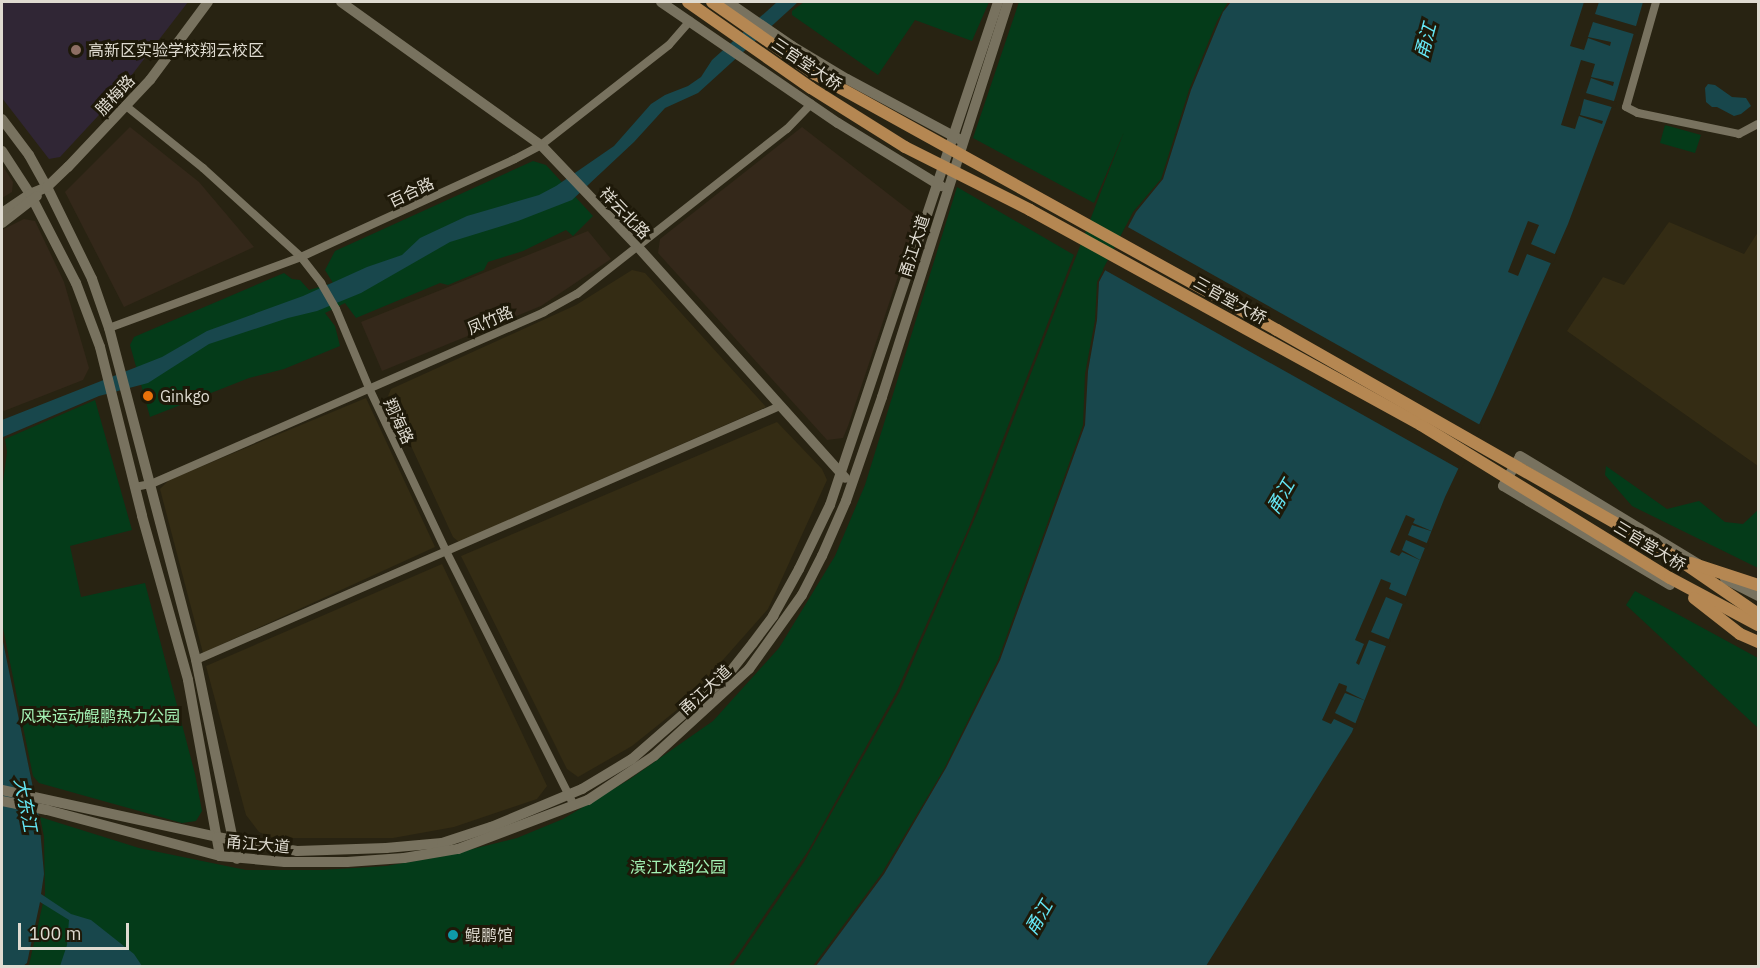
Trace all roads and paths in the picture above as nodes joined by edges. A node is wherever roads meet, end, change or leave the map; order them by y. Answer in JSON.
{"nodes":[{"id":1,"x":208,"y":2,"type":"edge"},
{"id":2,"x":341,"y":2,"type":"edge"},
{"id":3,"x":661,"y":2,"type":"edge"},
{"id":4,"x":688,"y":2,"type":"edge"},
{"id":5,"x":712,"y":2,"type":"edge"},
{"id":6,"x":728,"y":2,"type":"edge"},
{"id":7,"x":998,"y":2,"type":"edge"},
{"id":8,"x":1008,"y":2,"type":"edge"},
{"id":9,"x":1656,"y":2,"type":"edge"},
{"id":10,"x":690,"y":21,"type":"junction"},
{"id":11,"x":811,"y":104,"type":"junction"},
{"id":12,"x":126,"y":106,"type":"junction"},
{"id":13,"x":2,"y":119,"type":"edge"},
{"id":14,"x":1758,"y":124,"type":"edge"},
{"id":15,"x":952,"y":137,"type":"junction"},
{"id":16,"x":965,"y":141,"type":"junction"},
{"id":17,"x":541,"y":145,"type":"junction"},
{"id":18,"x":2,"y":151,"type":"edge"},
{"id":19,"x":936,"y":183,"type":"junction"},
{"id":20,"x":47,"y":187,"type":"junction"},
{"id":21,"x":948,"y":190,"type":"junction"},
{"id":22,"x":31,"y":197,"type":"junction"},
{"id":23,"x":2,"y":213,"type":"edge"},
{"id":24,"x":2,"y":223,"type":"edge"},
{"id":25,"x":638,"y":248,"type":"junction"},
{"id":26,"x":301,"y":256,"type":"junction"},
{"id":27,"x":109,"y":328,"type":"junction"},
{"id":28,"x":369,"y":388,"type":"junction"},
{"id":29,"x":780,"y":406,"type":"junction"},
{"id":30,"x":842,"y":474,"type":"junction"},
{"id":31,"x":151,"y":484,"type":"junction"},
{"id":32,"x":851,"y":485,"type":"junction"},
{"id":33,"x":135,"y":487,"type":"junction"},
{"id":34,"x":447,"y":551,"type":"junction"},
{"id":35,"x":1678,"y":560,"type":"junction"},
{"id":36,"x":1670,"y":578,"type":"junction"},
{"id":37,"x":1758,"y":585,"type":"edge"},
{"id":38,"x":1758,"y":596,"type":"edge"},
{"id":39,"x":1758,"y":614,"type":"edge"},
{"id":40,"x":1758,"y":625,"type":"edge"},
{"id":41,"x":1758,"y":630,"type":"edge"},
{"id":42,"x":1758,"y":642,"type":"edge"},
{"id":43,"x":196,"y":660,"type":"junction"},
{"id":44,"x":2,"y":790,"type":"edge"},
{"id":45,"x":569,"y":795,"type":"junction"},
{"id":46,"x":2,"y":801,"type":"edge"},
{"id":47,"x":48,"y":805,"type":"junction"},
{"id":48,"x":574,"y":806,"type":"junction"},
{"id":49,"x":217,"y":837,"type":"junction"},
{"id":50,"x":232,"y":839,"type":"junction"},
{"id":51,"x":220,"y":856,"type":"junction"},
{"id":52,"x":237,"y":859,"type":"junction"}],
"edges":[{"from":1,"to":12,"type":"street","name":"腊梅路"},
{"from":2,"to":17,"type":"street","name":"祥云北路"},
{"from":3,"to":10,"type":"street"},
{"from":4,"to":36,"type":"main road","name":"三官堂大桥"},
{"from":5,"to":35,"type":"main road","name":"三官堂大桥"},
{"from":6,"to":15,"type":"street"},
{"from":7,"to":15,"type":"street","name":"甬江大道"},
{"from":8,"to":16,"type":"street","name":"甬江大道"},
{"from":9,"to":14,"type":"street"},
{"from":10,"to":11,"type":"street"},
{"from":10,"to":17,"type":"street","name":"百合路"},
{"from":11,"to":19,"type":"street"},
{"from":11,"to":25,"type":"street","name":"凤竹路"},
{"from":12,"to":20,"type":"street","name":"腊梅路"},
{"from":12,"to":26,"type":"street","name":"翔海路"},
{"from":13,"to":20,"type":"street"},
{"from":15,"to":16,"type":"street"},
{"from":15,"to":19,"type":"street","name":"甬江大道"},
{"from":16,"to":21,"type":"street","name":"甬江大道"},
{"from":17,"to":25,"type":"street","name":"祥云北路"},
{"from":17,"to":26,"type":"street","name":"百合路"},
{"from":18,"to":22,"type":"street"},
{"from":19,"to":21,"type":"street"},
{"from":19,"to":30,"type":"street","name":"甬江大道"},
{"from":20,"to":22,"type":"street","name":"腊梅路"},
{"from":20,"to":27,"type":"street"},
{"from":21,"to":32,"type":"street","name":"甬江大道"},
{"from":22,"to":23,"type":"street"},
{"from":22,"to":24,"type":"street"},
{"from":22,"to":33,"type":"street"},
{"from":25,"to":28,"type":"street","name":"凤竹路"},
{"from":25,"to":29,"type":"street","name":"祥云北路"},
{"from":26,"to":27,"type":"street","name":"百合路"},
{"from":26,"to":28,"type":"street","name":"翔海路"},
{"from":27,"to":31,"type":"street"},
{"from":28,"to":31,"type":"street","name":"凤竹路"},
{"from":28,"to":34,"type":"street","name":"翔海路"},
{"from":29,"to":30,"type":"street","name":"祥云北路"},
{"from":29,"to":34,"type":"street"},
{"from":30,"to":32,"type":"street","name":"祥云北路"},
{"from":30,"to":45,"type":"street","name":"甬江大道"},
{"from":31,"to":33,"type":"street","name":"凤竹路"},
{"from":31,"to":43,"type":"street"},
{"from":32,"to":48,"type":"street","name":"甬江大道"},
{"from":33,"to":49,"type":"street"},
{"from":34,"to":43,"type":"street"},
{"from":34,"to":45,"type":"street","name":"翔海路"},
{"from":35,"to":37,"type":"main road"},
{"from":35,"to":39,"type":"main road","name":"三官堂大桥"},
{"from":36,"to":40,"type":"main road","name":"三官堂大桥"},
{"from":36,"to":42,"type":"main road"},
{"from":38,"to":41,"type":"street"},
{"from":43,"to":50,"type":"street"},
{"from":44,"to":47,"type":"street","name":"甬江大道"},
{"from":45,"to":48,"type":"street","name":"翔海路"},
{"from":45,"to":50,"type":"street","name":"甬江大道"},
{"from":46,"to":47,"type":"street","name":"甬江大道"},
{"from":47,"to":49,"type":"street","name":"甬江大道"},
{"from":47,"to":51,"type":"street","name":"甬江大道"},
{"from":48,"to":52,"type":"street","name":"甬江大道"},
{"from":49,"to":50,"type":"street","name":"甬江大道"},
{"from":49,"to":51,"type":"street"},
{"from":50,"to":52,"type":"street"},
{"from":51,"to":52,"type":"street","name":"甬江大道"}]}
